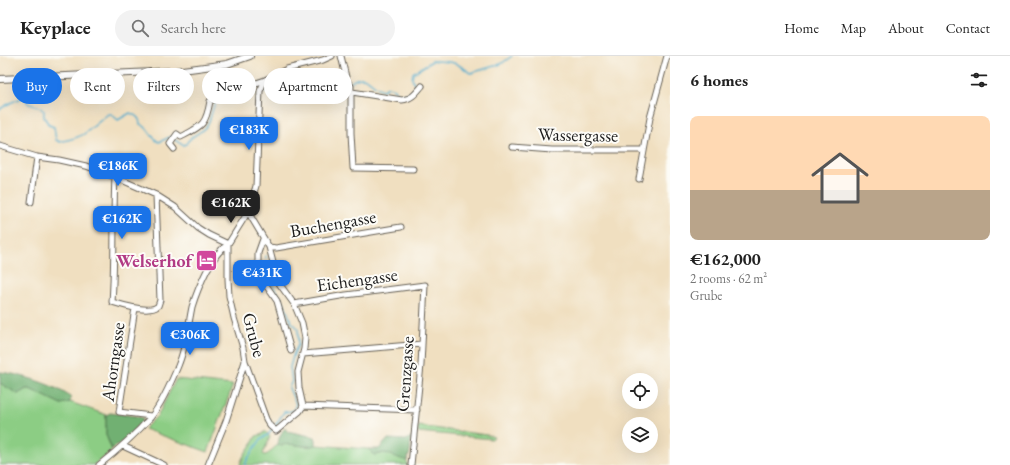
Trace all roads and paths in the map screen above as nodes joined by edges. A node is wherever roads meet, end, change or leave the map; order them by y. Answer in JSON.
{"nodes":[{"id":1,"x":250,"y":56,"type":"edge"},
{"id":2,"x":332,"y":56,"type":"edge"},
{"id":3,"x":341,"y":56,"type":"edge"},
{"id":4,"x":667,"y":56,"type":"edge"},
{"id":5,"x":291,"y":68,"type":"edge"},
{"id":6,"x":344,"y":68,"type":"edge"},
{"id":7,"x":0,"y":79,"type":"edge"},
{"id":8,"x":264,"y":82,"type":"joint"},
{"id":9,"x":422,"y":86,"type":"dead end"},
{"id":10,"x":352,"y":92,"type":"edge"},
{"id":11,"x":352,"y":104,"type":"edge"},
{"id":12,"x":0,"y":146,"type":"edge"},
{"id":13,"x":512,"y":148,"type":"dead end"},
{"id":14,"x":174,"y":149,"type":"dead end"},
{"id":15,"x":644,"y":150,"type":"junction"},
{"id":16,"x":37,"y":157,"type":"junction"},
{"id":17,"x":413,"y":169,"type":"dead end"},
{"id":18,"x":115,"y":177,"type":"junction"},
{"id":19,"x":639,"y":179,"type":"dead end"},
{"id":20,"x":156,"y":195,"type":"junction"},
{"id":21,"x":31,"y":202,"type":"dead end"},
{"id":22,"x":248,"y":212,"type":"junction"},
{"id":23,"x":401,"y":227,"type":"dead end"},
{"id":24,"x":263,"y":239,"type":"junction"},
{"id":25,"x":228,"y":244,"type":"junction"},
{"id":26,"x":269,"y":247,"type":"junction"},
{"id":27,"x":425,"y":285,"type":"joint"},
{"id":28,"x":294,"y":304,"type":"junction"},
{"id":29,"x":135,"y":308,"type":"junction"},
{"id":30,"x":422,"y":344,"type":"junction"},
{"id":31,"x":291,"y":351,"type":"dead end"},
{"id":32,"x":303,"y":354,"type":"junction"},
{"id":33,"x":245,"y":361,"type":"junction"},
{"id":34,"x":303,"y":406,"type":"junction"},
{"id":35,"x":417,"y":410,"type":"junction"},
{"id":36,"x":152,"y":416,"type":"junction"},
{"id":37,"x":123,"y":446,"type":"junction"},
{"id":38,"x":100,"y":465,"type":"edge"},
{"id":39,"x":164,"y":465,"type":"edge"},
{"id":40,"x":208,"y":465,"type":"edge"},
{"id":41,"x":411,"y":465,"type":"edge"}],
"edges":[{"from":1,"to":7,"type":"street"},
{"from":2,"to":5,"type":"street"},
{"from":3,"to":6,"type":"street"},
{"from":4,"to":15,"type":"street"},
{"from":8,"to":14,"type":"street"},
{"from":8,"to":22,"type":"street"},
{"from":9,"to":10,"type":"street"},
{"from":11,"to":17,"type":"street"},
{"from":12,"to":16,"type":"street"},
{"from":13,"to":15,"type":"street","name":"Wassergasse"},
{"from":15,"to":19,"type":"street"},
{"from":16,"to":18,"type":"street"},
{"from":16,"to":21,"type":"street"},
{"from":18,"to":20,"type":"street"},
{"from":18,"to":29,"type":"street","name":"Ahorngasse"},
{"from":20,"to":25,"type":"street"},
{"from":20,"to":29,"type":"street","name":"Ahorngasse"},
{"from":22,"to":24,"type":"street"},
{"from":22,"to":25,"type":"street"},
{"from":23,"to":26,"type":"street","name":"Buchengasse"},
{"from":24,"to":26,"type":"street"},
{"from":24,"to":31,"type":"street"},
{"from":25,"to":33,"type":"street","name":"Grube"},
{"from":25,"to":36,"type":"street"},
{"from":26,"to":28,"type":"street"},
{"from":27,"to":28,"type":"street","name":"Eichengasse"},
{"from":27,"to":30,"type":"street","name":"Grenzgasse"},
{"from":28,"to":32,"type":"street"},
{"from":29,"to":36,"type":"street","name":"Ahorngasse"},
{"from":30,"to":32,"type":"street"},
{"from":30,"to":35,"type":"street","name":"Grenzgasse"},
{"from":32,"to":34,"type":"street"},
{"from":33,"to":34,"type":"street","name":"Grube"},
{"from":33,"to":40,"type":"street"},
{"from":34,"to":35,"type":"street"},
{"from":35,"to":41,"type":"street","name":"Grenzgasse"},
{"from":36,"to":37,"type":"street"},
{"from":37,"to":38,"type":"street"},
{"from":37,"to":39,"type":"street"}]}
